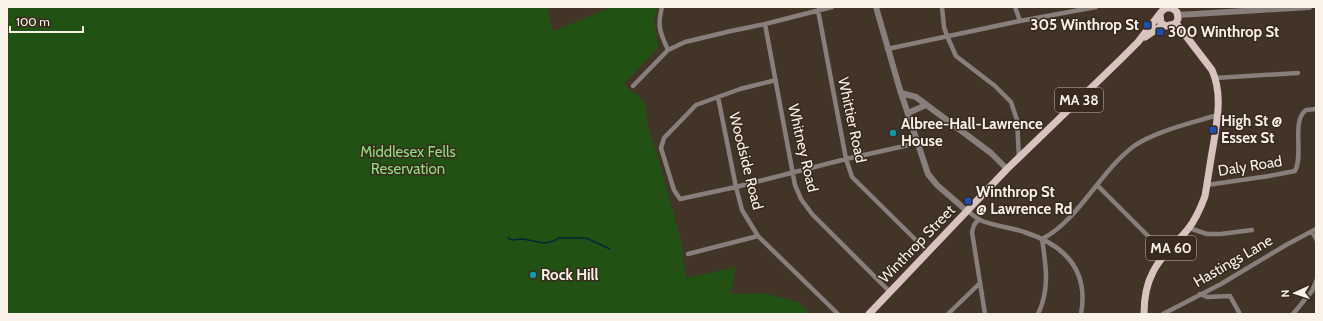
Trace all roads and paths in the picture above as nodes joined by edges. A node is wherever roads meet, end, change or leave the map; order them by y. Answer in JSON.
{"nodes":[{"id":1,"x":662,"y":7,"type":"edge"},
{"id":2,"x":832,"y":7,"type":"edge"},
{"id":3,"x":876,"y":7,"type":"edge"},
{"id":4,"x":942,"y":7,"type":"edge"},
{"id":5,"x":1015,"y":7,"type":"edge"},
{"id":6,"x":1096,"y":7,"type":"edge"},
{"id":7,"x":1309,"y":7,"type":"edge"},
{"id":8,"x":1165,"y":9,"type":"edge"},
{"id":9,"x":818,"y":10,"type":"junction"},
{"id":10,"x":1178,"y":15,"type":"junction"},
{"id":11,"x":1020,"y":21,"type":"junction"},
{"id":12,"x":1176,"y":23,"type":"junction"},
{"id":13,"x":765,"y":24,"type":"junction"},
{"id":14,"x":1163,"y":25,"type":"junction"},
{"id":15,"x":947,"y":36,"type":"junction"},
{"id":16,"x":1138,"y":42,"type":"junction"},
{"id":17,"x":887,"y":49,"type":"junction"},
{"id":18,"x":668,"y":50,"type":"junction"},
{"id":19,"x":1298,"y":72,"type":"dead end"},
{"id":20,"x":1215,"y":78,"type":"junction"},
{"id":21,"x":776,"y":80,"type":"junction"},
{"id":22,"x":633,"y":86,"type":"dead end"},
{"id":23,"x":901,"y":93,"type":"junction"},
{"id":24,"x":718,"y":96,"type":"junction"},
{"id":25,"x":926,"y":105,"type":"junction"},
{"id":26,"x":1316,"y":109,"type":"edge"},
{"id":27,"x":908,"y":114,"type":"junction"},
{"id":28,"x":1217,"y":115,"type":"junction"},
{"id":29,"x":918,"y":143,"type":"junction"},
{"id":30,"x":1019,"y":158,"type":"junction"},
{"id":31,"x":846,"y":159,"type":"junction"},
{"id":32,"x":1007,"y":169,"type":"junction"},
{"id":33,"x":793,"y":171,"type":"junction"},
{"id":34,"x":1097,"y":185,"type":"junction"},
{"id":35,"x":1207,"y":185,"type":"junction"},
{"id":36,"x":736,"y":186,"type":"junction"},
{"id":37,"x":967,"y":211,"type":"junction"},
{"id":38,"x":979,"y":219,"type":"junction"},
{"id":39,"x":1189,"y":228,"type":"junction"},
{"id":40,"x":1252,"y":230,"type":"dead end"},
{"id":41,"x":1314,"y":230,"type":"edge"},
{"id":42,"x":758,"y":236,"type":"junction"},
{"id":43,"x":1042,"y":239,"type":"junction"},
{"id":44,"x":1316,"y":239,"type":"edge"},
{"id":45,"x":927,"y":252,"type":"junction"},
{"id":46,"x":688,"y":254,"type":"dead end"},
{"id":47,"x":1166,"y":254,"type":"junction"},
{"id":48,"x":1316,"y":281,"type":"edge"},
{"id":49,"x":980,"y":283,"type":"junction"},
{"id":50,"x":889,"y":292,"type":"junction"},
{"id":51,"x":1200,"y":294,"type":"junction"},
{"id":52,"x":838,"y":314,"type":"edge"},
{"id":53,"x":869,"y":314,"type":"edge"},
{"id":54,"x":948,"y":314,"type":"edge"},
{"id":55,"x":985,"y":314,"type":"edge"},
{"id":56,"x":1038,"y":314,"type":"edge"},
{"id":57,"x":1081,"y":314,"type":"edge"},
{"id":58,"x":1144,"y":314,"type":"edge"},
{"id":59,"x":1163,"y":314,"type":"edge"},
{"id":60,"x":1240,"y":314,"type":"edge"},
{"id":61,"x":1294,"y":314,"type":"edge"}],
"edges":[{"from":1,"to":18,"type":"street"},
{"from":2,"to":9,"type":"street"},
{"from":3,"to":17,"type":"street"},
{"from":4,"to":15,"type":"street"},
{"from":5,"to":11,"type":"street"},
{"from":6,"to":11,"type":"street"},
{"from":7,"to":10,"type":"street"},
{"from":8,"to":10,"type":"main road"},
{"from":8,"to":14,"type":"main road"},
{"from":8,"to":16,"type":"main road","name":"Winthrop Street"},
{"from":9,"to":13,"type":"street"},
{"from":9,"to":31,"type":"street","name":"Whittier Road"},
{"from":10,"to":12,"type":"main road"},
{"from":11,"to":15,"type":"street"},
{"from":12,"to":14,"type":"main road","number":"MA 38"},
{"from":12,"to":20,"type":"main road","number":"MA 60"},
{"from":13,"to":18,"type":"street"},
{"from":13,"to":21,"type":"street","name":"Whitney Road"},
{"from":14,"to":16,"type":"main road","name":"Winthrop Street","number":"MA 38"},
{"from":15,"to":17,"type":"street"},
{"from":15,"to":30,"type":"street"},
{"from":16,"to":30,"type":"main road","name":"Winthrop Street","number":"MA 38"},
{"from":17,"to":23,"type":"street"},
{"from":18,"to":22,"type":"street"},
{"from":19,"to":20,"type":"street"},
{"from":20,"to":28,"type":"main road","number":"MA 60"},
{"from":21,"to":24,"type":"street"},
{"from":21,"to":33,"type":"street","name":"Whitney Road"},
{"from":23,"to":25,"type":"street"},
{"from":23,"to":27,"type":"street"},
{"from":24,"to":36,"type":"street","name":"Woodside Road"},
{"from":24,"to":36,"type":"street"},
{"from":25,"to":27,"type":"street"},
{"from":25,"to":32,"type":"street"},
{"from":26,"to":35,"type":"street","name":"Daly Road"},
{"from":27,"to":29,"type":"street"},
{"from":28,"to":34,"type":"street"},
{"from":28,"to":35,"type":"main road","number":"MA 60"},
{"from":29,"to":31,"type":"street"},
{"from":29,"to":37,"type":"street"},
{"from":30,"to":32,"type":"main road","name":"Winthrop Street","number":"MA 38"},
{"from":31,"to":33,"type":"street"},
{"from":31,"to":45,"type":"street","name":"Whittier Road"},
{"from":32,"to":37,"type":"main road","name":"Winthrop Street","number":"MA 38"},
{"from":33,"to":36,"type":"street"},
{"from":33,"to":50,"type":"street","name":"Whitney Road"},
{"from":34,"to":43,"type":"street"},
{"from":34,"to":47,"type":"street"},
{"from":35,"to":39,"type":"main road","number":"MA 60"},
{"from":36,"to":42,"type":"street","name":"Woodside Road"},
{"from":37,"to":38,"type":"street"},
{"from":37,"to":45,"type":"main road","name":"Winthrop Street","number":"MA 38"},
{"from":38,"to":43,"type":"street"},
{"from":38,"to":49,"type":"street"},
{"from":39,"to":40,"type":"street"},
{"from":39,"to":47,"type":"main road","number":"MA 60"},
{"from":41,"to":44,"type":"street"},
{"from":41,"to":51,"type":"street","name":"Hastings Lane"},
{"from":42,"to":46,"type":"street"},
{"from":42,"to":52,"type":"street","name":"Woodside Road"},
{"from":43,"to":56,"type":"street"},
{"from":43,"to":57,"type":"street"},
{"from":45,"to":50,"type":"main road","name":"Winthrop Street","number":"MA 38"},
{"from":47,"to":58,"type":"main road","number":"MA 60"},
{"from":48,"to":61,"type":"street"},
{"from":49,"to":54,"type":"street"},
{"from":49,"to":55,"type":"street"},
{"from":50,"to":53,"type":"main road","name":"Winthrop Street","number":"MA 38"},
{"from":51,"to":59,"type":"street","name":"Hastings Lane"},
{"from":51,"to":60,"type":"street"}]}
